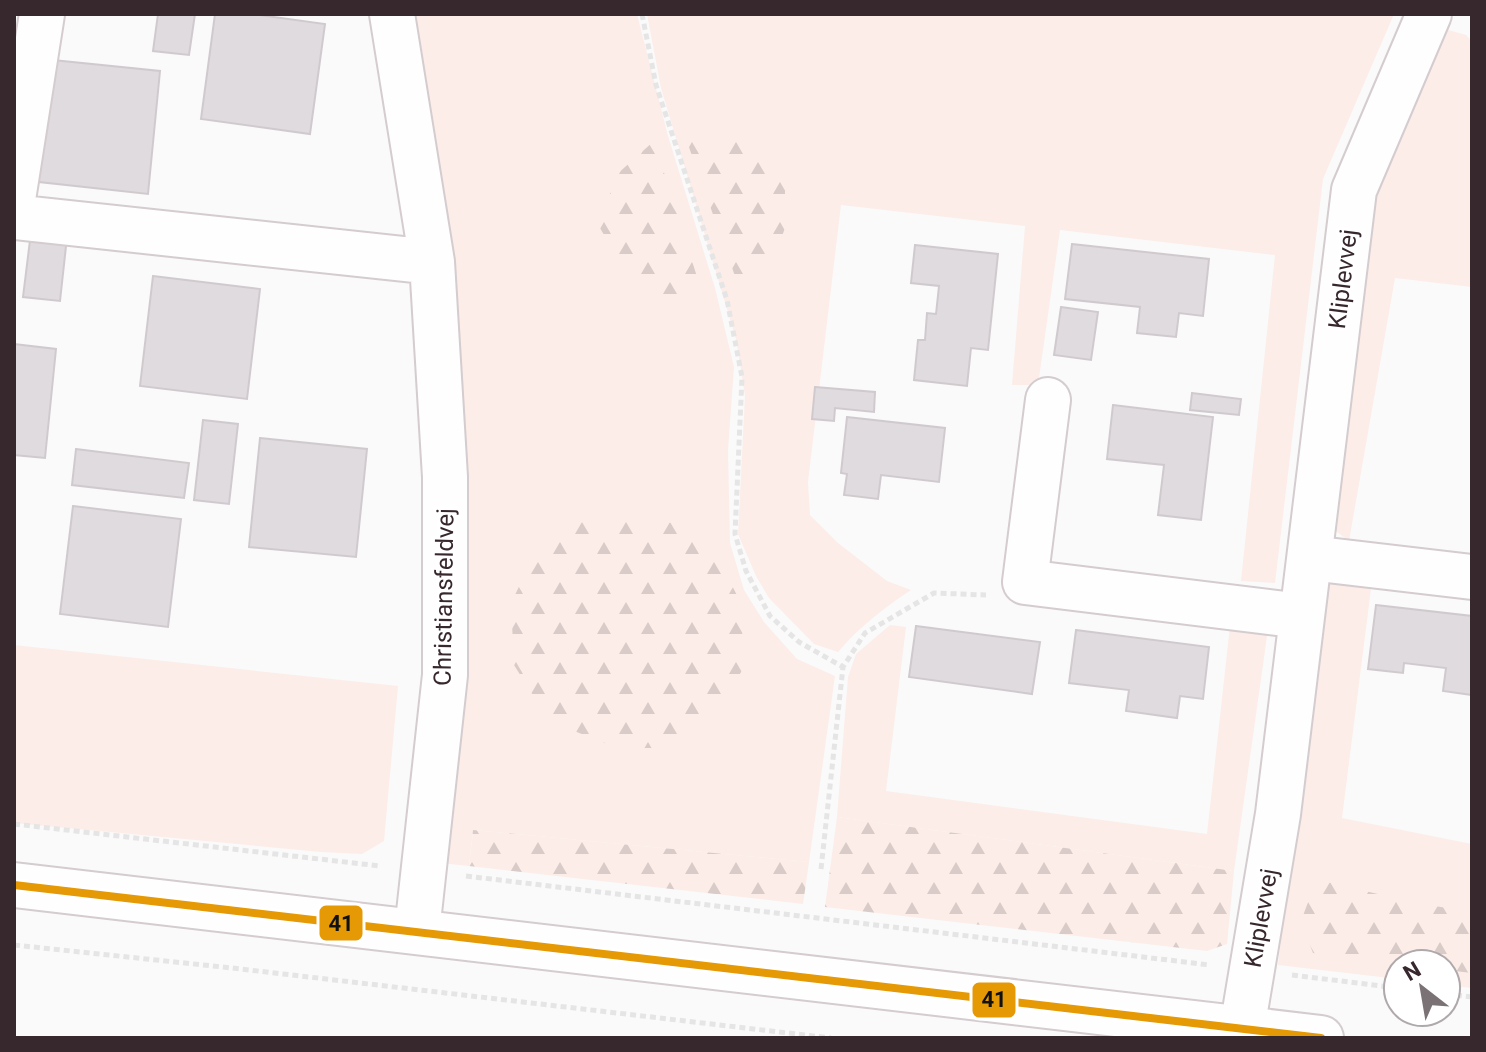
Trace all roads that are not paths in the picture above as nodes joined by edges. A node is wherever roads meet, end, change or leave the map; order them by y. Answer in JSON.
{"nodes":[{"id":1,"x":42,"y":14,"type":"edge"},
{"id":2,"x":392,"y":14,"type":"edge"},
{"id":3,"x":1429,"y":14,"type":"edge"},
{"id":4,"x":14,"y":193,"type":"edge"},
{"id":5,"x":14,"y":217,"type":"edge"},
{"id":6,"x":432,"y":262,"type":"junction"},
{"id":7,"x":1048,"y":400,"type":"dead end"},
{"id":8,"x":1310,"y":558,"type":"junction"},
{"id":9,"x":1472,"y":577,"type":"edge"},
{"id":10,"x":1301,"y":616,"type":"junction"},
{"id":11,"x":14,"y":885,"type":"edge"},
{"id":12,"x":417,"y":931,"type":"junction"},
{"id":13,"x":1242,"y":1029,"type":"junction"},
{"id":14,"x":1321,"y":1038,"type":"edge"}],
"edges":[{"from":1,"to":4,"type":"street"},
{"from":2,"to":6,"type":"street","name":"Christiansfeldvej"},
{"from":3,"to":8,"type":"street","name":"Kliplevvej"},
{"from":5,"to":6,"type":"street"},
{"from":6,"to":12,"type":"street","name":"Christiansfeldvej"},
{"from":7,"to":10,"type":"street"},
{"from":8,"to":9,"type":"street"},
{"from":8,"to":10,"type":"street","name":"Kliplevvej"},
{"from":10,"to":13,"type":"street","name":"Kliplevvej"},
{"from":11,"to":12,"type":"street"},
{"from":12,"to":13,"type":"street"},
{"from":13,"to":14,"type":"street"}]}
